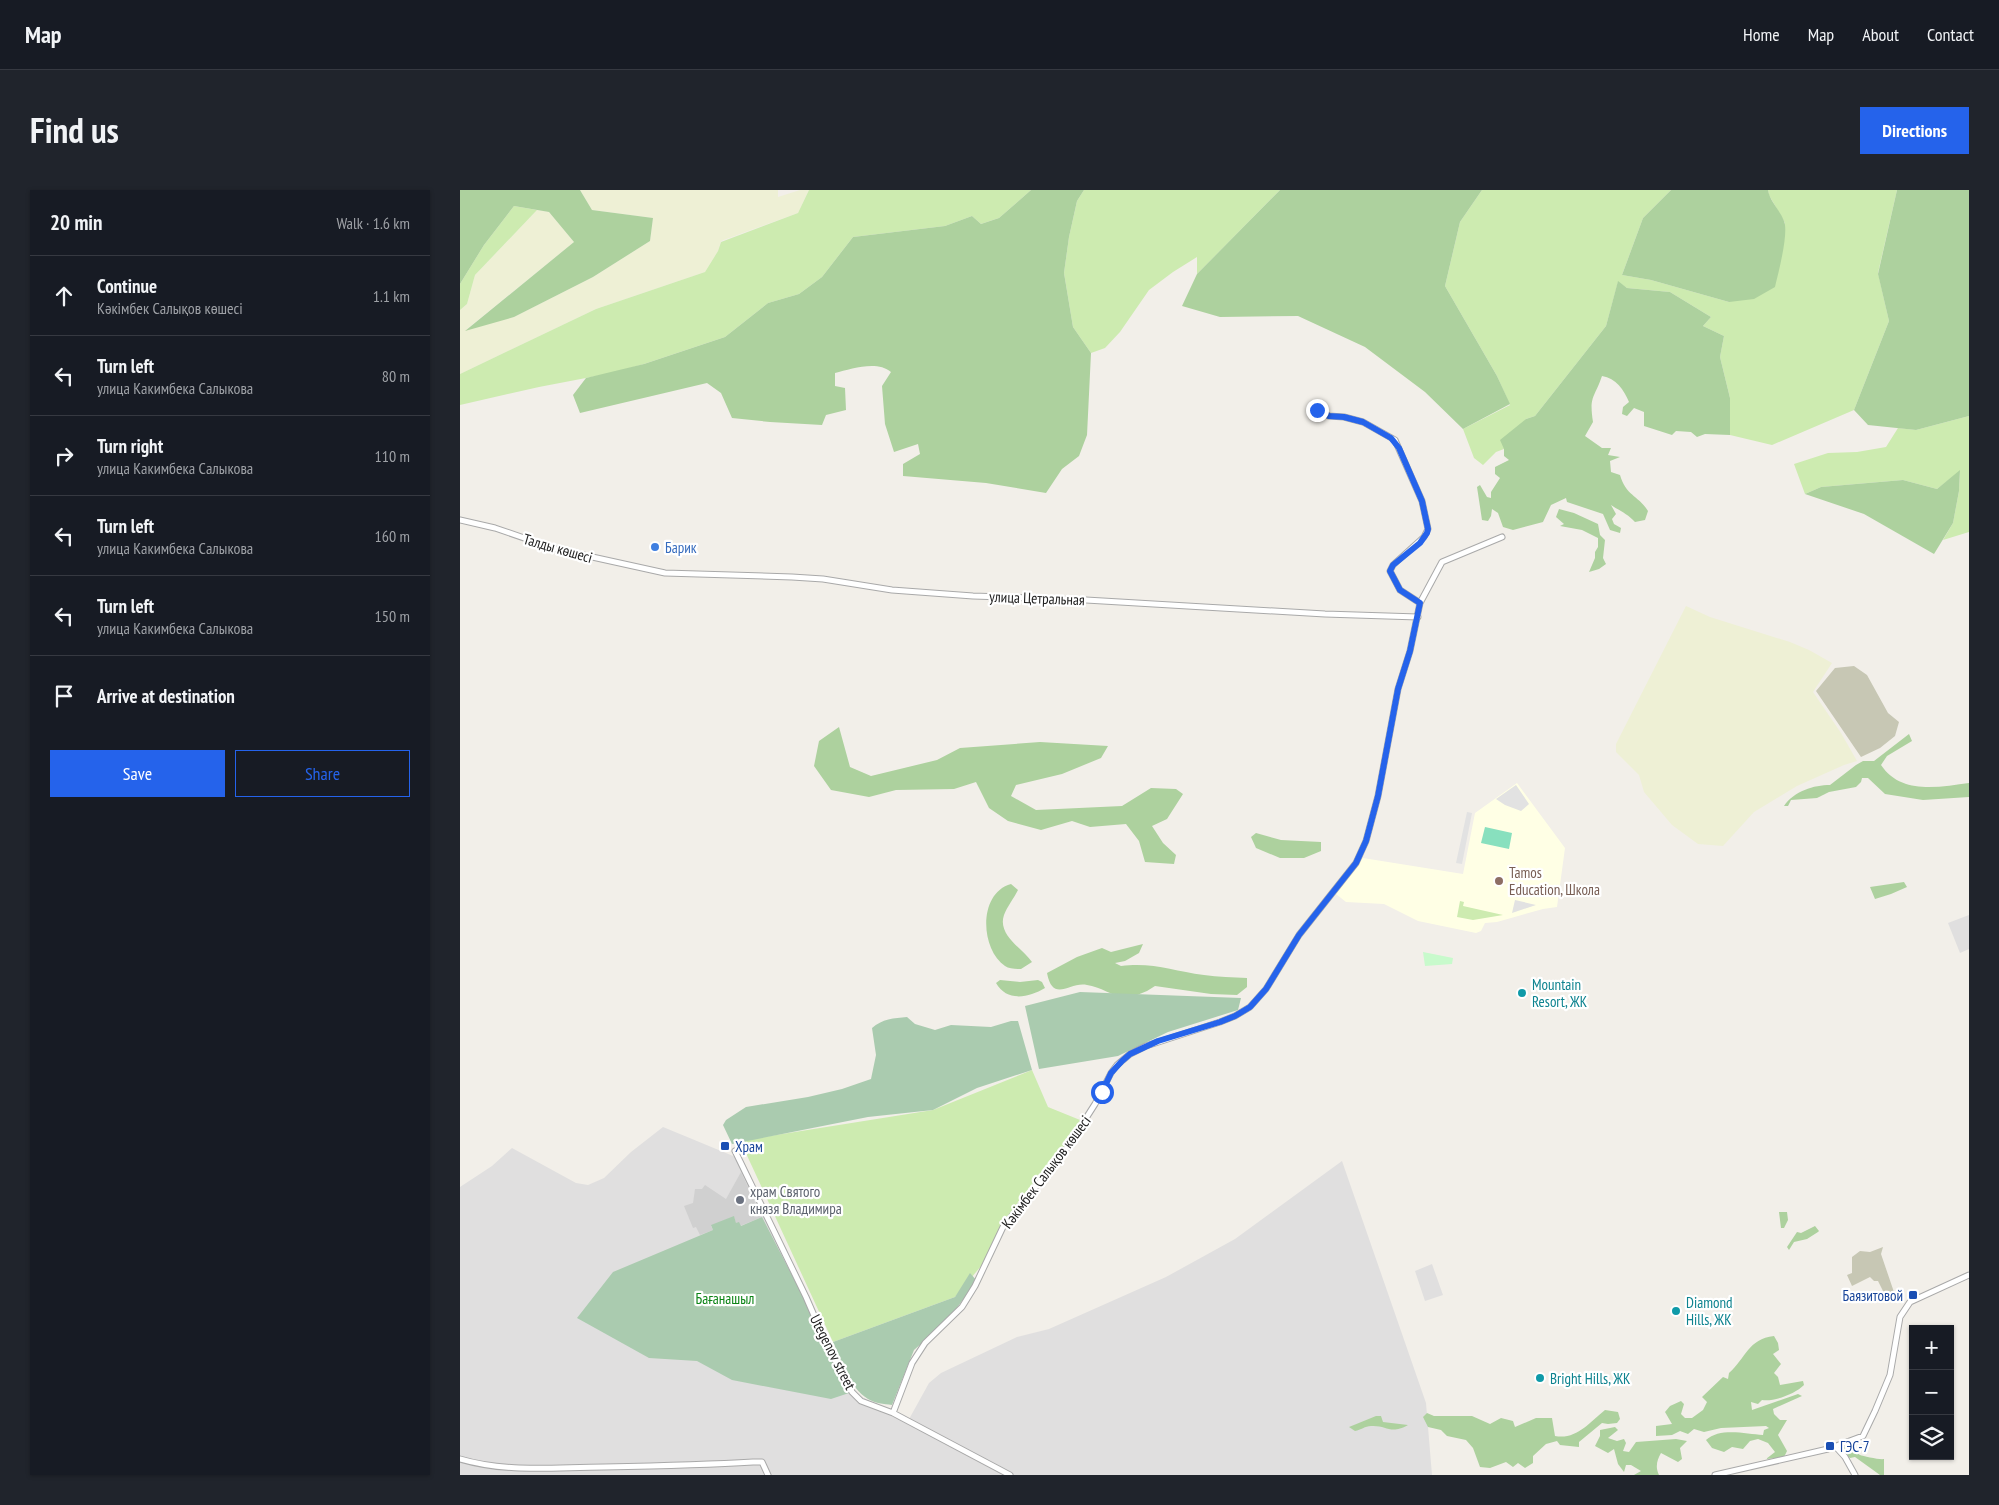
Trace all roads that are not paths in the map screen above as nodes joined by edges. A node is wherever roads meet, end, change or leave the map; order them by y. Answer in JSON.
{"nodes":[{"id":1,"x":1315,"y":409,"type":"dead end"},
{"id":2,"x":460,"y":520,"type":"edge"},
{"id":3,"x":1502,"y":537,"type":"dead end"},
{"id":4,"x":657,"y":571,"type":"joint"},
{"id":5,"x":1420,"y":603,"type":"junction"},
{"id":6,"x":1418,"y":617,"type":"junction"},
{"id":7,"x":735,"y":1151,"type":"dead end"},
{"id":8,"x":1969,"y":1275,"type":"edge"},
{"id":9,"x":893,"y":1413,"type":"junction"},
{"id":10,"x":1835,"y":1446,"type":"junction"},
{"id":11,"x":460,"y":1459,"type":"edge"},
{"id":12,"x":768,"y":1475,"type":"edge"},
{"id":13,"x":1010,"y":1475,"type":"edge"},
{"id":14,"x":1715,"y":1475,"type":"edge"},
{"id":15,"x":1855,"y":1475,"type":"edge"}],
"edges":[{"from":1,"to":5,"type":"street"},
{"from":2,"to":4,"type":"street","name":"Талды көшесі"},
{"from":3,"to":5,"type":"street"},
{"from":4,"to":6,"type":"street","name":"улица Цетральная"},
{"from":5,"to":6,"type":"street","name":"Кәкімбек Салықов көшесі"},
{"from":6,"to":9,"type":"street","name":"Кәкімбек Салықов көшесі"},
{"from":7,"to":9,"type":"street","name":"Utegenov street"},
{"from":8,"to":10,"type":"street"},
{"from":9,"to":13,"type":"street","name":"Utegenov street"},
{"from":10,"to":14,"type":"street"},
{"from":10,"to":15,"type":"street"},
{"from":11,"to":12,"type":"street"}]}
